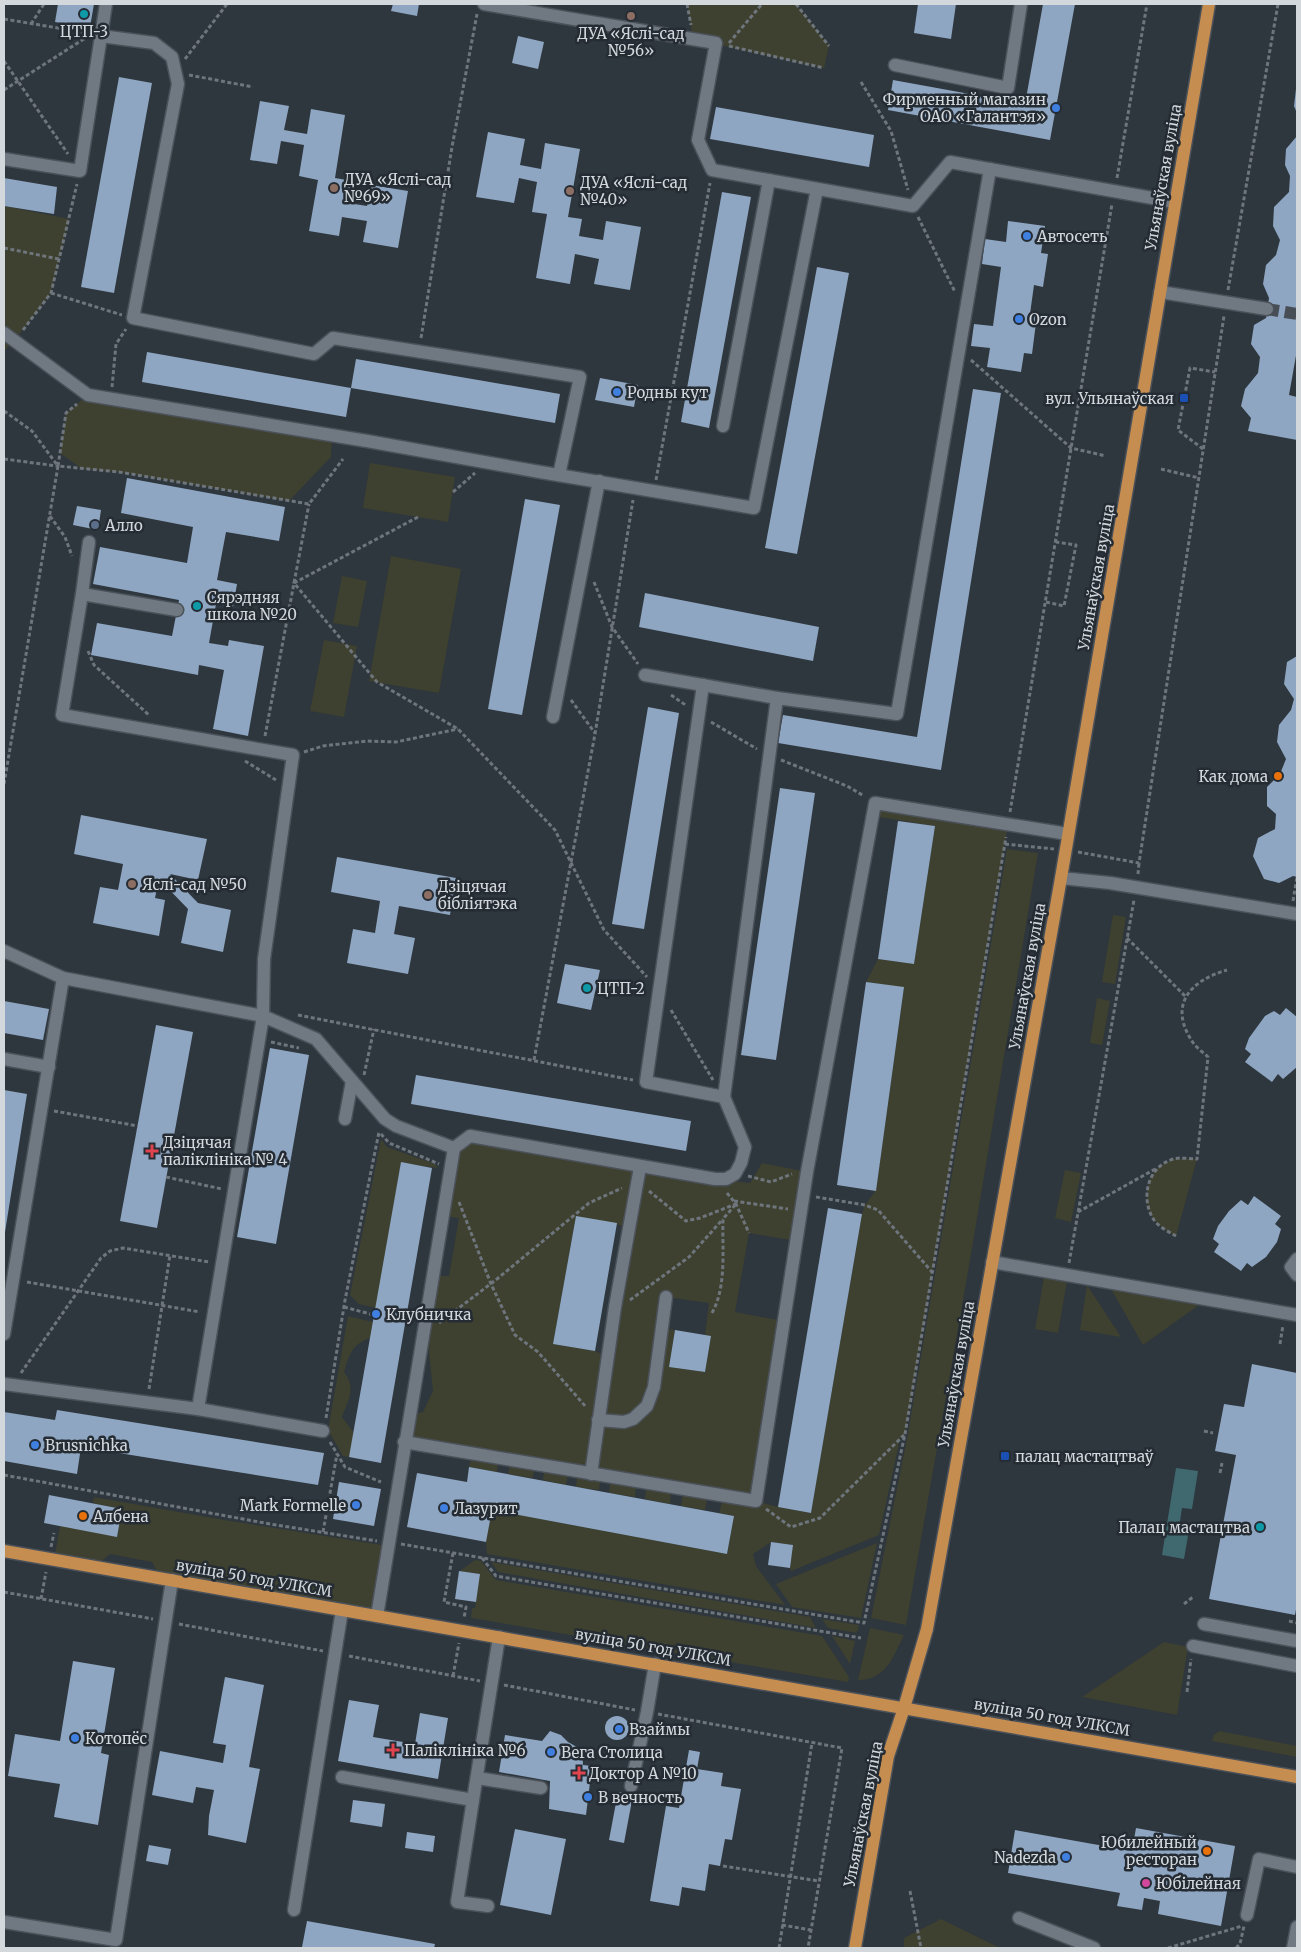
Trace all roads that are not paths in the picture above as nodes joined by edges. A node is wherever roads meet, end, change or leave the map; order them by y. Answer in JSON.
{"nodes":[{"id":1,"x":106,"y":4,"type":"edge"},
{"id":2,"x":1021,"y":4,"type":"edge"},
{"id":3,"x":1209,"y":4,"type":"edge"},
{"id":4,"x":481,"y":9,"type":"edge"},
{"id":5,"x":101,"y":36,"type":"junction"},
{"id":6,"x":895,"y":65,"type":"dead end"},
{"id":7,"x":4,"y":159,"type":"edge"},
{"id":8,"x":990,"y":169,"type":"junction"},
{"id":9,"x":769,"y":180,"type":"junction"},
{"id":10,"x":817,"y":188,"type":"junction"},
{"id":11,"x":1175,"y":202,"type":"junction"},
{"id":12,"x":1160,"y":292,"type":"junction"},
{"id":13,"x":1267,"y":309,"type":"tunnel mouth"},
{"id":14,"x":4,"y":333,"type":"edge"},
{"id":15,"x":723,"y":426,"type":"dead end"},
{"id":16,"x":559,"y":475,"type":"junction"},
{"id":17,"x":599,"y":481,"type":"junction"},
{"id":18,"x":90,"y":542,"type":"dead end"},
{"id":19,"x":82,"y":594,"type":"junction"},
{"id":20,"x":177,"y":610,"type":"dead end"},
{"id":21,"x":645,"y":676,"type":"dead end"},
{"id":22,"x":703,"y":685,"type":"junction"},
{"id":23,"x":778,"y":698,"type":"junction"},
{"id":24,"x":553,"y":716,"type":"dead end"},
{"id":25,"x":1068,"y":834,"type":"junction"},
{"id":26,"x":1061,"y":878,"type":"junction"},
{"id":27,"x":1294,"y":914,"type":"edge"},
{"id":28,"x":4,"y":951,"type":"edge"},
{"id":29,"x":63,"y":978,"type":"junction"},
{"id":30,"x":262,"y":1016,"type":"junction"},
{"id":31,"x":4,"y":1059,"type":"edge"},
{"id":32,"x":48,"y":1067,"type":"junction"},
{"id":33,"x":358,"y":1079,"type":"junction"},
{"id":34,"x":724,"y":1098,"type":"junction"},
{"id":35,"x":345,"y":1119,"type":"dead end"},
{"id":36,"x":454,"y":1148,"type":"junction"},
{"id":37,"x":640,"y":1167,"type":"junction"},
{"id":38,"x":1297,"y":1259,"type":"edge"},
{"id":39,"x":992,"y":1262,"type":"junction"},
{"id":40,"x":1297,"y":1274,"type":"edge"},
{"id":41,"x":666,"y":1297,"type":"dead end"},
{"id":42,"x":1297,"y":1315,"type":"edge"},
{"id":43,"x":4,"y":1334,"type":"edge"},
{"id":44,"x":8,"y":1385,"type":"edge"},
{"id":45,"x":198,"y":1409,"type":"junction"},
{"id":46,"x":598,"y":1420,"type":"junction"},
{"id":47,"x":324,"y":1431,"type":"road end"},
{"id":48,"x":404,"y":1442,"type":"junction"},
{"id":49,"x":590,"y":1474,"type":"junction"},
{"id":50,"x":4,"y":1554,"type":"edge"},
{"id":51,"x":172,"y":1580,"type":"junction"},
{"id":52,"x":342,"y":1610,"type":"junction"},
{"id":53,"x":377,"y":1616,"type":"junction"},
{"id":54,"x":1204,"y":1624,"type":"dead end"},
{"id":55,"x":499,"y":1637,"type":"junction"},
{"id":56,"x":1297,"y":1641,"type":"edge"},
{"id":57,"x":1193,"y":1646,"type":"road end"},
{"id":58,"x":655,"y":1664,"type":"junction"},
{"id":59,"x":1297,"y":1666,"type":"edge"},
{"id":60,"x":904,"y":1708,"type":"junction"},
{"id":61,"x":342,"y":1777,"type":"dead end"},
{"id":62,"x":1297,"y":1777,"type":"edge"},
{"id":63,"x":477,"y":1778,"type":"junction"},
{"id":64,"x":631,"y":1786,"type":"dead end"},
{"id":65,"x":541,"y":1788,"type":"dead end"},
{"id":66,"x":473,"y":1800,"type":"junction"},
{"id":67,"x":1297,"y":1867,"type":"edge"},
{"id":68,"x":488,"y":1906,"type":"dead end"},
{"id":69,"x":294,"y":1910,"type":"dead end"},
{"id":70,"x":1019,"y":1918,"type":"dead end"},
{"id":71,"x":1246,"y":1920,"type":"road end"},
{"id":72,"x":4,"y":1922,"type":"edge"},
{"id":73,"x":1297,"y":1927,"type":"edge"},
{"id":74,"x":855,"y":1948,"type":"edge"},
{"id":75,"x":1094,"y":1948,"type":"edge"},
{"id":76,"x":1293,"y":1948,"type":"edge"}],
"edges":[{"from":1,"to":5,"type":"lane"},
{"from":2,"to":6,"type":"lane"},
{"from":3,"to":11,"type":"main road","name":"Ульянаўская вуліца"},
{"from":4,"to":9,"type":"lane"},
{"from":5,"to":7,"type":"lane"},
{"from":5,"to":16,"type":"lane"},
{"from":8,"to":10,"type":"lane"},
{"from":8,"to":11,"type":"lane"},
{"from":8,"to":23,"type":"lane"},
{"from":9,"to":10,"type":"lane"},
{"from":9,"to":15,"type":"lane"},
{"from":10,"to":17,"type":"lane"},
{"from":11,"to":12,"type":"main road","name":"Ульянаўская вуліца"},
{"from":12,"to":13,"type":"lane"},
{"from":12,"to":25,"type":"main road","name":"Ульянаўская вуліца"},
{"from":14,"to":16,"type":"lane"},
{"from":16,"to":17,"type":"lane"},
{"from":17,"to":24,"type":"lane"},
{"from":18,"to":19,"type":"lane"},
{"from":19,"to":20,"type":"lane"},
{"from":19,"to":30,"type":"lane"},
{"from":21,"to":22,"type":"lane"},
{"from":22,"to":23,"type":"lane"},
{"from":22,"to":34,"type":"lane"},
{"from":23,"to":34,"type":"lane"},
{"from":25,"to":26,"type":"main road","name":"Ульянаўская вуліца"},
{"from":25,"to":49,"type":"lane"},
{"from":26,"to":27,"type":"lane"},
{"from":26,"to":39,"type":"main road","name":"Ульянаўская вуліца"},
{"from":28,"to":29,"type":"lane"},
{"from":29,"to":30,"type":"lane"},
{"from":29,"to":32,"type":"lane"},
{"from":30,"to":33,"type":"lane"},
{"from":30,"to":45,"type":"lane"},
{"from":31,"to":32,"type":"lane"},
{"from":32,"to":43,"type":"lane"},
{"from":33,"to":35,"type":"lane"},
{"from":33,"to":36,"type":"lane"},
{"from":34,"to":37,"type":"lane"},
{"from":36,"to":37,"type":"lane"},
{"from":36,"to":48,"type":"lane"},
{"from":37,"to":46,"type":"lane"},
{"from":38,"to":40,"type":"lane"},
{"from":39,"to":42,"type":"lane"},
{"from":39,"to":60,"type":"main road","name":"Ульянаўская вуліца"},
{"from":41,"to":46,"type":"lane"},
{"from":44,"to":45,"type":"lane"},
{"from":45,"to":47,"type":"lane"},
{"from":46,"to":49,"type":"lane"},
{"from":48,"to":49,"type":"lane"},
{"from":48,"to":53,"type":"lane"},
{"from":50,"to":51,"type":"main road","name":"вуліца 50 год УЛКСМ"},
{"from":51,"to":52,"type":"main road","name":"вуліца 50 год УЛКСМ"},
{"from":51,"to":72,"type":"lane"},
{"from":52,"to":53,"type":"main road","name":"вуліца 50 год УЛКСМ"},
{"from":52,"to":69,"type":"lane"},
{"from":53,"to":55,"type":"main road","name":"вуліца 50 год УЛКСМ"},
{"from":54,"to":56,"type":"lane"},
{"from":55,"to":58,"type":"main road","name":"вуліца 50 год УЛКСМ"},
{"from":55,"to":63,"type":"lane"},
{"from":57,"to":59,"type":"lane"},
{"from":58,"to":60,"type":"main road","name":"вуліца 50 год УЛКСМ"},
{"from":58,"to":64,"type":"lane"},
{"from":60,"to":62,"type":"main road","name":"вуліца 50 год УЛКСМ"},
{"from":60,"to":74,"type":"main road","name":"Ульянаўская вуліца"},
{"from":61,"to":66,"type":"lane"},
{"from":63,"to":65,"type":"lane"},
{"from":63,"to":66,"type":"lane"},
{"from":66,"to":68,"type":"lane"},
{"from":67,"to":71,"type":"lane"},
{"from":70,"to":75,"type":"lane"},
{"from":73,"to":76,"type":"lane"}]}
